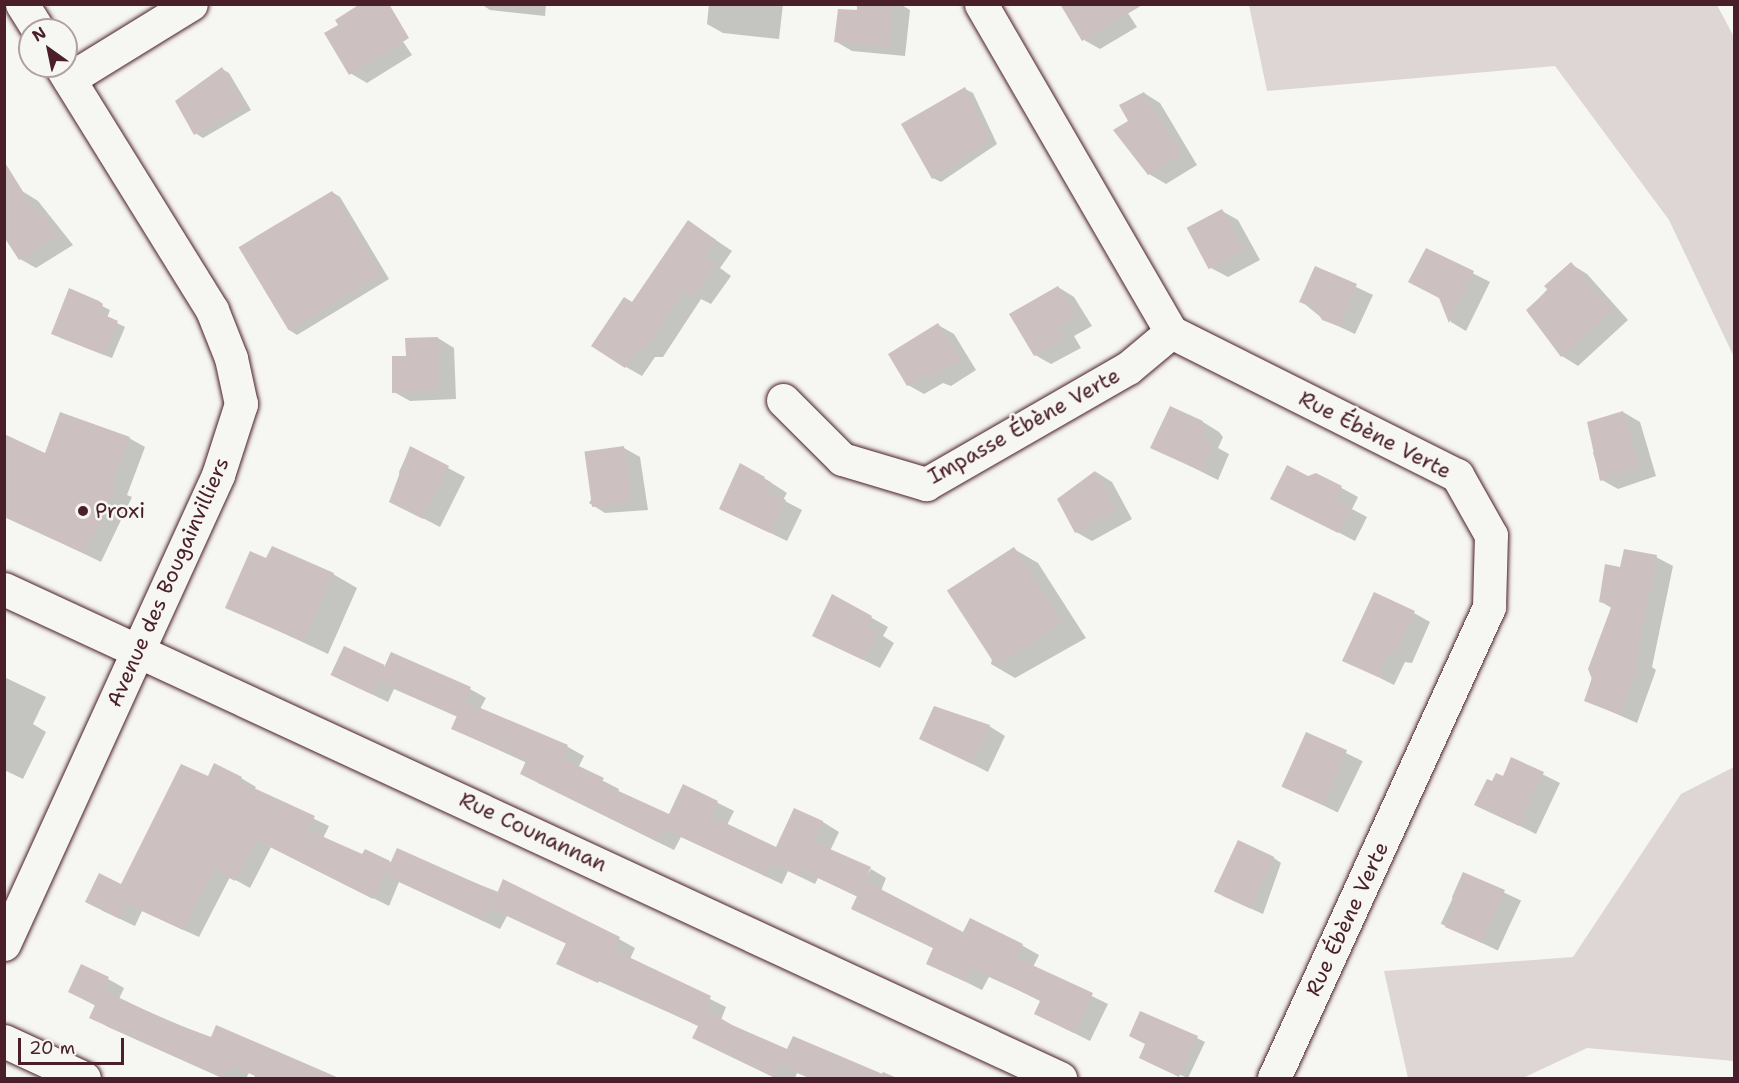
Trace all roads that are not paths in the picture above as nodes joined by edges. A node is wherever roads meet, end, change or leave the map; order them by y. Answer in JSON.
{"nodes":[{"id":1,"x":22,"y":4,"type":"edge"},
{"id":2,"x":191,"y":4,"type":"edge"},
{"id":3,"x":981,"y":4,"type":"edge"},
{"id":4,"x":31,"y":18,"type":"edge"},
{"id":5,"x":78,"y":66,"type":"edge"},
{"id":6,"x":68,"y":78,"type":"edge"},
{"id":7,"x":1171,"y":332,"type":"junction"},
{"id":8,"x":783,"y":400,"type":"dead end"},
{"id":9,"x":4,"y":589,"type":"edge"},
{"id":10,"x":138,"y":650,"type":"junction"},
{"id":11,"x":4,"y":944,"type":"edge"},
{"id":12,"x":4,"y":1041,"type":"edge"},
{"id":13,"x":84,"y":1078,"type":"edge"},
{"id":14,"x":1060,"y":1078,"type":"edge"},
{"id":15,"x":1274,"y":1078,"type":"edge"}],
"edges":[{"from":1,"to":4,"type":"street"},
{"from":2,"to":5,"type":"street"},
{"from":3,"to":7,"type":"street"},
{"from":6,"to":10,"type":"street","name":"Avenue des Bougainvilliers"},
{"from":7,"to":8,"type":"street","name":"Impasse Ébène Verte"},
{"from":7,"to":15,"type":"street","name":"Rue Ébène Verte"},
{"from":9,"to":10,"type":"street","name":"Rue Counannan"},
{"from":10,"to":11,"type":"street","name":"Avenue des Bougainvilliers"},
{"from":10,"to":14,"type":"street","name":"Rue Counannan"},
{"from":12,"to":13,"type":"street"}]}
